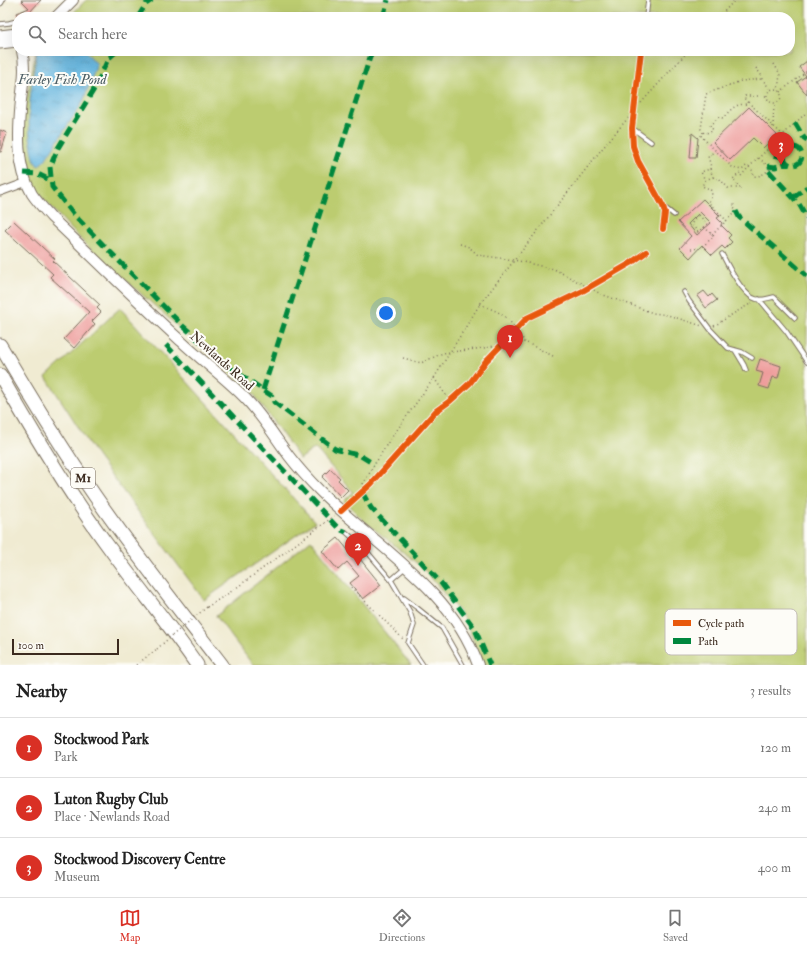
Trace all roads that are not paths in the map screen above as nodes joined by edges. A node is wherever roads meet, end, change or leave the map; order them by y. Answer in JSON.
{"nodes":[{"id":1,"x":648,"y":0,"type":"edge"},
{"id":2,"x":71,"y":1,"type":"edge"},
{"id":3,"x":59,"y":12,"type":"edge"},
{"id":4,"x":647,"y":12,"type":"edge"},
{"id":5,"x":12,"y":22,"type":"edge"},
{"id":6,"x":0,"y":24,"type":"edge"},
{"id":7,"x":12,"y":34,"type":"edge"},
{"id":8,"x":0,"y":35,"type":"edge"},
{"id":9,"x":12,"y":43,"type":"edge"},
{"id":10,"x":0,"y":44,"type":"edge"},
{"id":11,"x":23,"y":56,"type":"edge"},
{"id":12,"x":28,"y":56,"type":"edge"},
{"id":13,"x":640,"y":56,"type":"edge"},
{"id":14,"x":25,"y":63,"type":"junction"},
{"id":15,"x":632,"y":128,"type":"junction"},
{"id":16,"x":651,"y":142,"type":"dead end"},
{"id":17,"x":27,"y":182,"type":"junction"},
{"id":18,"x":0,"y":192,"type":"edge"},
{"id":19,"x":663,"y":206,"type":"junction"},
{"id":20,"x":674,"y":215,"type":"dead end"},
{"id":21,"x":663,"y":229,"type":"dead end"},
{"id":22,"x":722,"y":254,"type":"dead end"},
{"id":23,"x":684,"y":292,"type":"dead end"},
{"id":24,"x":759,"y":299,"type":"junction"},
{"id":25,"x":795,"y":318,"type":"dead end"},
{"id":26,"x":0,"y":345,"type":"edge"},
{"id":27,"x":735,"y":350,"type":"junction"},
{"id":28,"x":752,"y":358,"type":"dead end"},
{"id":29,"x":807,"y":362,"type":"edge"},
{"id":30,"x":746,"y":370,"type":"dead end"},
{"id":31,"x":0,"y":375,"type":"edge"},
{"id":32,"x":346,"y":532,"type":"dead end"},
{"id":33,"x":406,"y":567,"type":"junction"},
{"id":34,"x":391,"y":580,"type":"junction"},
{"id":35,"x":402,"y":597,"type":"junction"},
{"id":36,"x":198,"y":665,"type":"edge"},
{"id":37,"x":222,"y":665,"type":"edge"},
{"id":38,"x":423,"y":665,"type":"edge"},
{"id":39,"x":463,"y":665,"type":"edge"},
{"id":40,"x":478,"y":665,"type":"edge"}],
"edges":[{"from":1,"to":4,"type":"lane"},
{"from":2,"to":3,"type":"main road"},
{"from":5,"to":6,"type":"lane"},
{"from":7,"to":8,"type":"street"},
{"from":9,"to":10,"type":"street"},
{"from":11,"to":14,"type":"main road","name":"Newlands Road"},
{"from":12,"to":14,"type":"main road"},
{"from":13,"to":15,"type":"lane"},
{"from":14,"to":17,"type":"main road","name":"Newlands Road"},
{"from":15,"to":16,"type":"lane"},
{"from":15,"to":19,"type":"lane"},
{"from":17,"to":18,"type":"street"},
{"from":17,"to":33,"type":"main road","name":"Newlands Road"},
{"from":19,"to":20,"type":"lane"},
{"from":19,"to":21,"type":"lane"},
{"from":22,"to":24,"type":"lane"},
{"from":23,"to":27,"type":"lane"},
{"from":24,"to":25,"type":"lane"},
{"from":24,"to":29,"type":"lane"},
{"from":26,"to":37,"type":"highway","number":"M1"},
{"from":27,"to":28,"type":"lane"},
{"from":27,"to":30,"type":"lane"},
{"from":31,"to":36,"type":"highway","number":"M1"},
{"from":32,"to":34,"type":"lane"},
{"from":33,"to":34,"type":"lane"},
{"from":33,"to":40,"type":"main road","name":"Newlands Road"},
{"from":34,"to":35,"type":"lane"},
{"from":35,"to":38,"type":"lane"},
{"from":35,"to":39,"type":"lane"}]}
